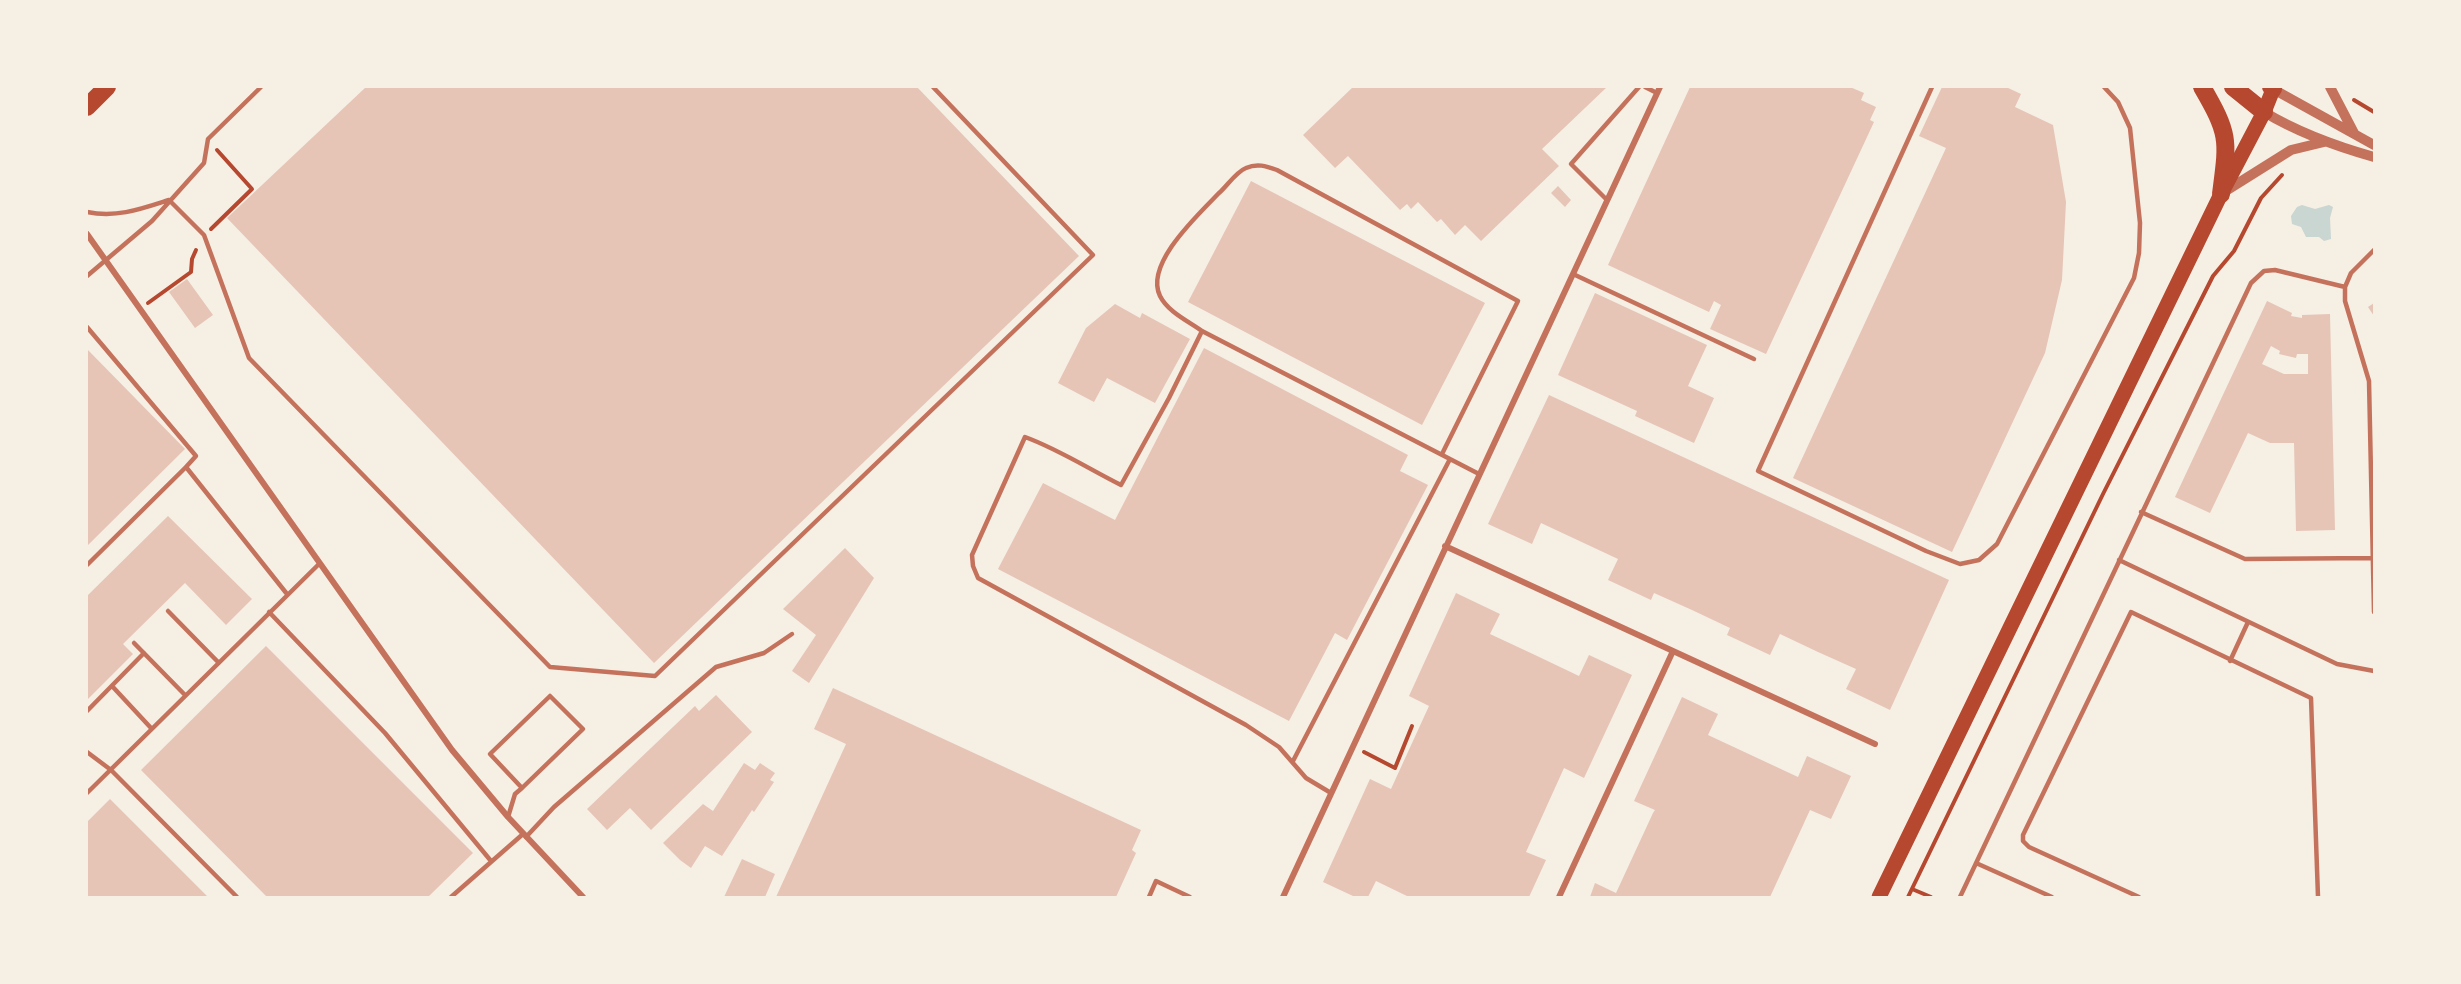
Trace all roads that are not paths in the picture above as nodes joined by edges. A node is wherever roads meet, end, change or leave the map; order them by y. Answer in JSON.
{"nodes":[{"id":1,"x":107,"y":87,"type":"edge"},
{"id":2,"x":261,"y":87,"type":"edge"},
{"id":3,"x":933,"y":87,"type":"edge"},
{"id":4,"x":1639,"y":87,"type":"edge"},
{"id":5,"x":1645,"y":87,"type":"edge"},
{"id":6,"x":1932,"y":87,"type":"edge"},
{"id":7,"x":2104,"y":87,"type":"edge"},
{"id":8,"x":2202,"y":87,"type":"edge"},
{"id":9,"x":2233,"y":87,"type":"edge"},
{"id":10,"x":2330,"y":87,"type":"edge"},
{"id":11,"x":2272,"y":88,"type":"edge"},
{"id":12,"x":1658,"y":90,"type":"edge"},
{"id":13,"x":87,"y":107,"type":"edge"},
{"id":14,"x":2264,"y":112,"type":"junction"},
{"id":15,"x":2354,"y":134,"type":"junction"},
{"id":16,"x":2324,"y":142,"type":"junction"},
{"id":17,"x":2374,"y":145,"type":"edge"},
{"id":18,"x":2374,"y":157,"type":"edge"},
{"id":19,"x":2221,"y":194,"type":"junction"},
{"id":20,"x":169,"y":200,"type":"junction"},
{"id":21,"x":1607,"y":200,"type":"junction"},
{"id":22,"x":87,"y":212,"type":"edge"},
{"id":23,"x":87,"y":234,"type":"edge"},
{"id":24,"x":2374,"y":250,"type":"edge"},
{"id":25,"x":105,"y":260,"type":"junction"},
{"id":26,"x":1572,"y":274,"type":"junction"},
{"id":27,"x":87,"y":276,"type":"edge"},
{"id":28,"x":2344,"y":287,"type":"junction"},
{"id":29,"x":87,"y":327,"type":"edge"},
{"id":30,"x":1202,"y":331,"type":"junction"},
{"id":31,"x":1754,"y":359,"type":"dead end"},
{"id":32,"x":1442,"y":454,"type":"junction"},
{"id":33,"x":1450,"y":459,"type":"junction"},
{"id":34,"x":186,"y":467,"type":"junction"},
{"id":35,"x":1479,"y":474,"type":"junction"},
{"id":36,"x":2141,"y":512,"type":"junction"},
{"id":37,"x":1445,"y":546,"type":"junction"},
{"id":38,"x":2373,"y":558,"type":"edge"},
{"id":39,"x":2119,"y":560,"type":"junction"},
{"id":40,"x":320,"y":563,"type":"junction"},
{"id":41,"x":87,"y":565,"type":"edge"},
{"id":42,"x":287,"y":594,"type":"junction"},
{"id":43,"x":168,"y":611,"type":"dead end"},
{"id":44,"x":269,"y":612,"type":"junction"},
{"id":45,"x":2374,"y":612,"type":"edge"},
{"id":46,"x":2248,"y":622,"type":"junction"},
{"id":47,"x":792,"y":634,"type":"dead end"},
{"id":48,"x":134,"y":643,"type":"dead end"},
{"id":49,"x":1673,"y":651,"type":"junction"},
{"id":50,"x":144,"y":653,"type":"junction"},
{"id":51,"x":2230,"y":661,"type":"junction"},
{"id":52,"x":218,"y":662,"type":"junction"},
{"id":53,"x":2374,"y":670,"type":"edge"},
{"id":54,"x":112,"y":686,"type":"junction"},
{"id":55,"x":185,"y":695,"type":"junction"},
{"id":56,"x":87,"y":711,"type":"edge"},
{"id":57,"x":152,"y":728,"type":"junction"},
{"id":58,"x":1875,"y":744,"type":"dead end"},
{"id":59,"x":87,"y":752,"type":"edge"},
{"id":60,"x":1293,"y":761,"type":"junction"},
{"id":61,"x":111,"y":770,"type":"junction"},
{"id":62,"x":522,"y":788,"type":"junction"},
{"id":63,"x":87,"y":793,"type":"edge"},
{"id":64,"x":1331,"y":793,"type":"junction"},
{"id":65,"x":508,"y":817,"type":"junction"},
{"id":66,"x":525,"y":836,"type":"junction"},
{"id":67,"x":491,"y":861,"type":"junction"},
{"id":68,"x":1976,"y":863,"type":"junction"},
{"id":69,"x":237,"y":897,"type":"edge"},
{"id":70,"x":451,"y":897,"type":"edge"},
{"id":71,"x":583,"y":897,"type":"edge"},
{"id":72,"x":1149,"y":897,"type":"edge"},
{"id":73,"x":1191,"y":897,"type":"edge"},
{"id":74,"x":1283,"y":897,"type":"edge"},
{"id":75,"x":1559,"y":897,"type":"edge"},
{"id":76,"x":1879,"y":897,"type":"edge"},
{"id":77,"x":1960,"y":897,"type":"edge"},
{"id":78,"x":2052,"y":897,"type":"edge"},
{"id":79,"x":2139,"y":897,"type":"edge"},
{"id":80,"x":2318,"y":897,"type":"edge"}],
"edges":[{"from":1,"to":13,"type":"highway"},
{"from":2,"to":20,"type":"lane"},
{"from":3,"to":20,"type":"lane"},
{"from":4,"to":21,"type":"lane"},
{"from":5,"to":12,"type":"lane"},
{"from":6,"to":7,"type":"lane"},
{"from":8,"to":19,"type":"highway"},
{"from":9,"to":14,"type":"highway"},
{"from":10,"to":15,"type":"street"},
{"from":11,"to":14,"type":"main road"},
{"from":11,"to":15,"type":"street"},
{"from":12,"to":21,"type":"street"},
{"from":14,"to":16,"type":"street"},
{"from":14,"to":19,"type":"main road"},
{"from":15,"to":17,"type":"street"},
{"from":16,"to":18,"type":"street"},
{"from":16,"to":19,"type":"street"},
{"from":19,"to":76,"type":"main road"},
{"from":20,"to":22,"type":"lane"},
{"from":20,"to":25,"type":"lane"},
{"from":21,"to":26,"type":"street"},
{"from":23,"to":25,"type":"street"},
{"from":24,"to":28,"type":"lane"},
{"from":25,"to":27,"type":"lane"},
{"from":25,"to":40,"type":"street"},
{"from":26,"to":31,"type":"lane"},
{"from":26,"to":35,"type":"street"},
{"from":28,"to":36,"type":"lane"},
{"from":28,"to":38,"type":"lane"},
{"from":29,"to":34,"type":"lane"},
{"from":30,"to":32,"type":"lane"},
{"from":30,"to":32,"type":"lane"},
{"from":30,"to":60,"type":"lane"},
{"from":32,"to":33,"type":"lane"},
{"from":33,"to":35,"type":"lane"},
{"from":33,"to":60,"type":"lane"},
{"from":34,"to":41,"type":"lane"},
{"from":34,"to":42,"type":"lane"},
{"from":35,"to":37,"type":"street"},
{"from":36,"to":38,"type":"lane"},
{"from":36,"to":39,"type":"lane"},
{"from":37,"to":49,"type":"street"},
{"from":37,"to":64,"type":"street"},
{"from":38,"to":45,"type":"lane"},
{"from":39,"to":46,"type":"lane"},
{"from":39,"to":68,"type":"lane"},
{"from":40,"to":42,"type":"lane"},
{"from":40,"to":65,"type":"street"},
{"from":42,"to":44,"type":"lane"},
{"from":43,"to":52,"type":"lane"},
{"from":44,"to":52,"type":"lane"},
{"from":44,"to":67,"type":"lane"},
{"from":46,"to":51,"type":"lane"},
{"from":46,"to":53,"type":"lane"},
{"from":47,"to":66,"type":"lane"},
{"from":48,"to":50,"type":"lane"},
{"from":49,"to":58,"type":"street"},
{"from":49,"to":75,"type":"street"},
{"from":50,"to":54,"type":"lane"},
{"from":50,"to":55,"type":"lane"},
{"from":51,"to":79,"type":"lane"},
{"from":51,"to":80,"type":"lane"},
{"from":52,"to":55,"type":"lane"},
{"from":54,"to":56,"type":"lane"},
{"from":54,"to":57,"type":"lane"},
{"from":55,"to":57,"type":"lane"},
{"from":57,"to":61,"type":"lane"},
{"from":59,"to":61,"type":"lane"},
{"from":60,"to":64,"type":"lane"},
{"from":61,"to":63,"type":"lane"},
{"from":61,"to":69,"type":"lane"},
{"from":62,"to":62,"type":"lane"},
{"from":62,"to":65,"type":"lane"},
{"from":64,"to":74,"type":"street"},
{"from":65,"to":66,"type":"street"},
{"from":66,"to":67,"type":"lane"},
{"from":66,"to":71,"type":"street"},
{"from":67,"to":70,"type":"lane"},
{"from":68,"to":77,"type":"lane"},
{"from":68,"to":78,"type":"lane"},
{"from":72,"to":73,"type":"lane"}]}
